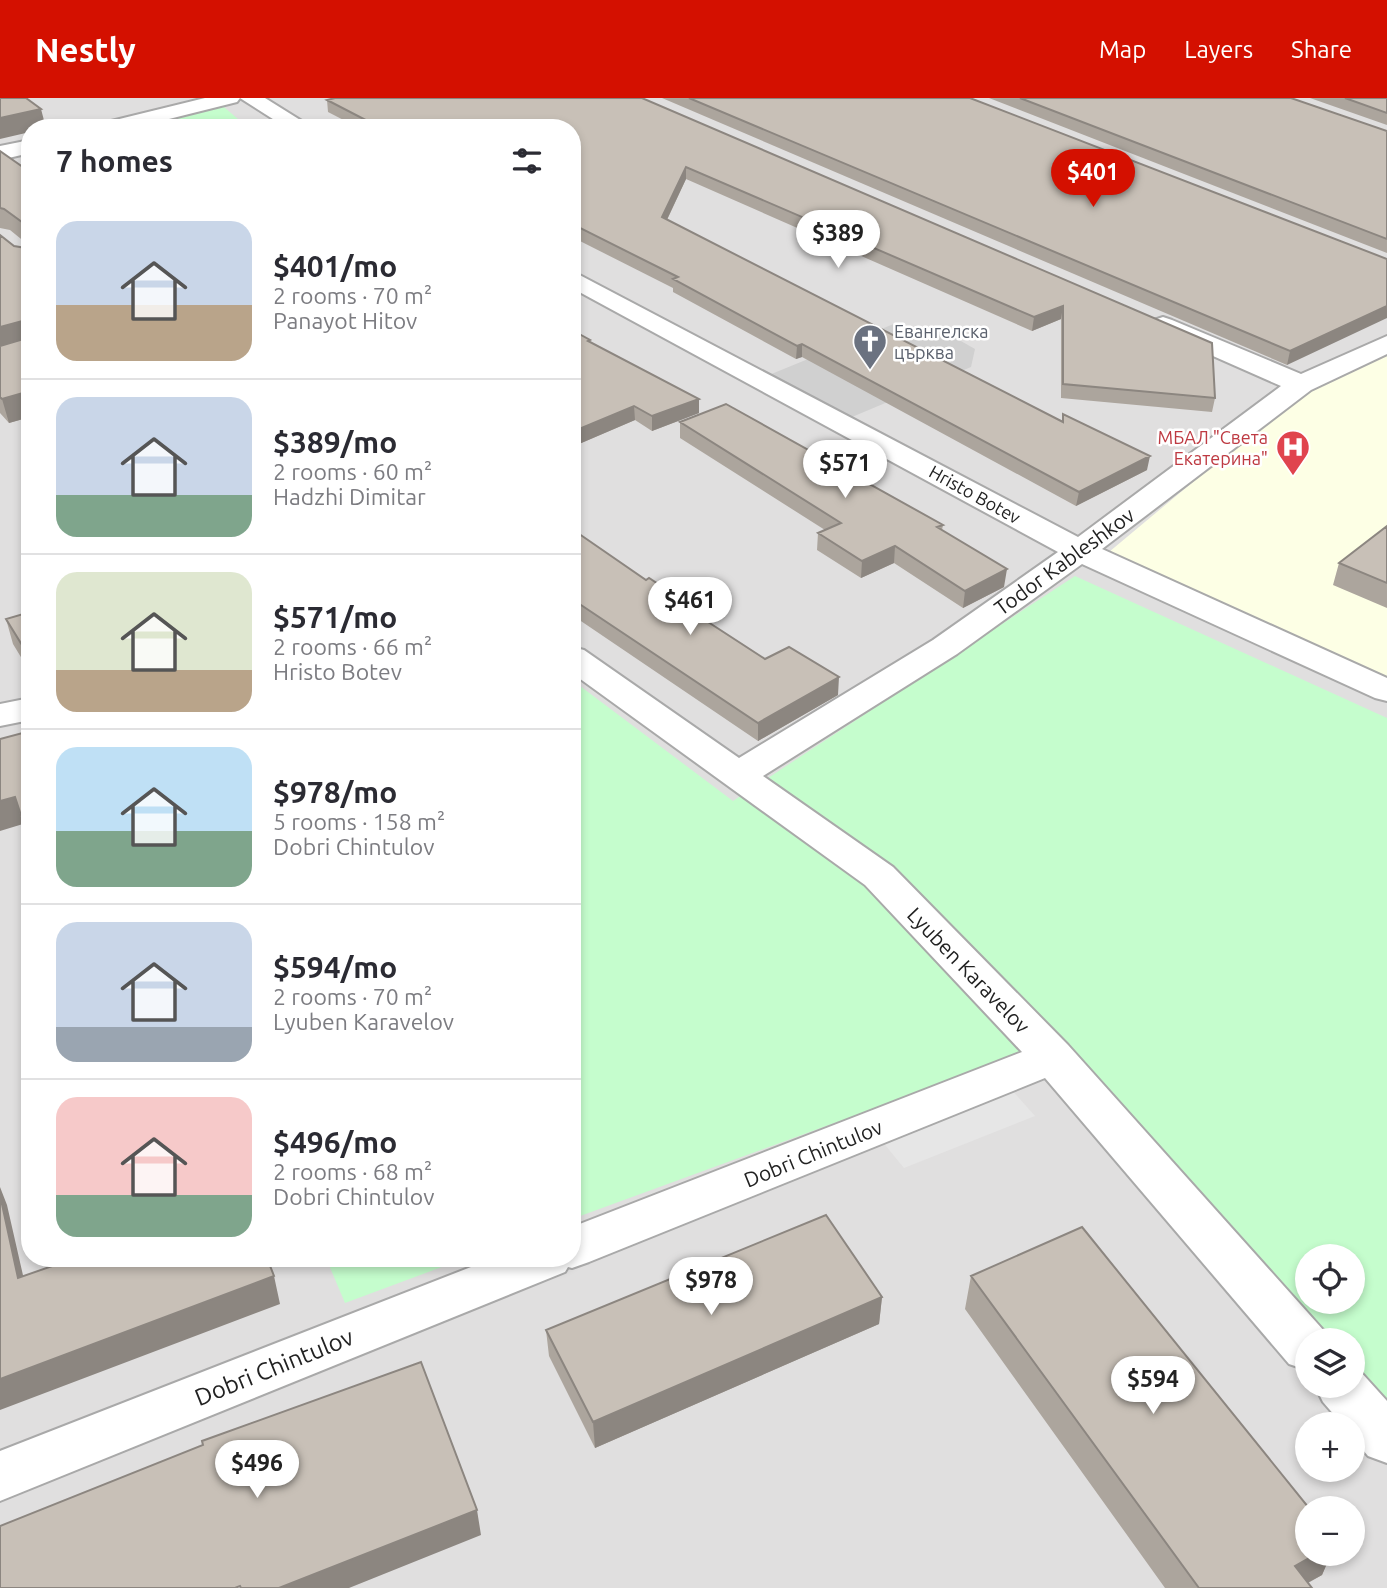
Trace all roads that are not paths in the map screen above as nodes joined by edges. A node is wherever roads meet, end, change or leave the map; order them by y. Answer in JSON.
{"nodes":[{"id":1,"x":230,"y":98,"type":"edge"},
{"id":2,"x":250,"y":98,"type":"edge"},
{"id":3,"x":143,"y":119,"type":"edge"},
{"id":4,"x":287,"y":119,"type":"edge"},
{"id":5,"x":21,"y":148,"type":"edge"},
{"id":6,"x":0,"y":153,"type":"edge"},
{"id":7,"x":581,"y":283,"type":"edge"},
{"id":8,"x":1147,"y":318,"type":"edge"},
{"id":9,"x":1387,"y":344,"type":"edge"},
{"id":10,"x":1301,"y":384,"type":"junction"},
{"id":11,"x":1080,"y":551,"type":"junction"},
{"id":12,"x":581,"y":663,"type":"edge"},
{"id":13,"x":1387,"y":691,"type":"edge"},
{"id":14,"x":21,"y":711,"type":"edge"},
{"id":15,"x":0,"y":715,"type":"edge"},
{"id":16,"x":738,"y":775,"type":"junction"},
{"id":17,"x":1053,"y":1057,"type":"junction"},
{"id":18,"x":581,"y":1244,"type":"edge"},
{"id":19,"x":525,"y":1267,"type":"edge"},
{"id":20,"x":1295,"y":1334,"type":"edge"},
{"id":21,"x":1351,"y":1398,"type":"edge"},
{"id":22,"x":1387,"y":1439,"type":"edge"},
{"id":23,"x":0,"y":1476,"type":"edge"}],
"edges":[{"from":1,"to":3,"type":"street"},
{"from":2,"to":4,"type":"street"},
{"from":5,"to":6,"type":"street"},
{"from":7,"to":11,"type":"street","name":"Hristo Botev"},
{"from":8,"to":10,"type":"street"},
{"from":9,"to":10,"type":"street","name":"Todor Kableshkov"},
{"from":10,"to":11,"type":"street","name":"Todor Kableshkov"},
{"from":11,"to":13,"type":"street","name":"Hristo Botev"},
{"from":11,"to":16,"type":"street","name":"Todor Kableshkov"},
{"from":12,"to":16,"type":"street","name":"Lyuben Karavelov"},
{"from":14,"to":15,"type":"street"},
{"from":16,"to":17,"type":"street","name":"Lyuben Karavelov"},
{"from":17,"to":18,"type":"street","name":"Dobri Chintulov"},
{"from":17,"to":20,"type":"street","name":"Lyuben Karavelov"},
{"from":19,"to":23,"type":"street","name":"Dobri Chintulov"},
{"from":21,"to":22,"type":"street"}]}
